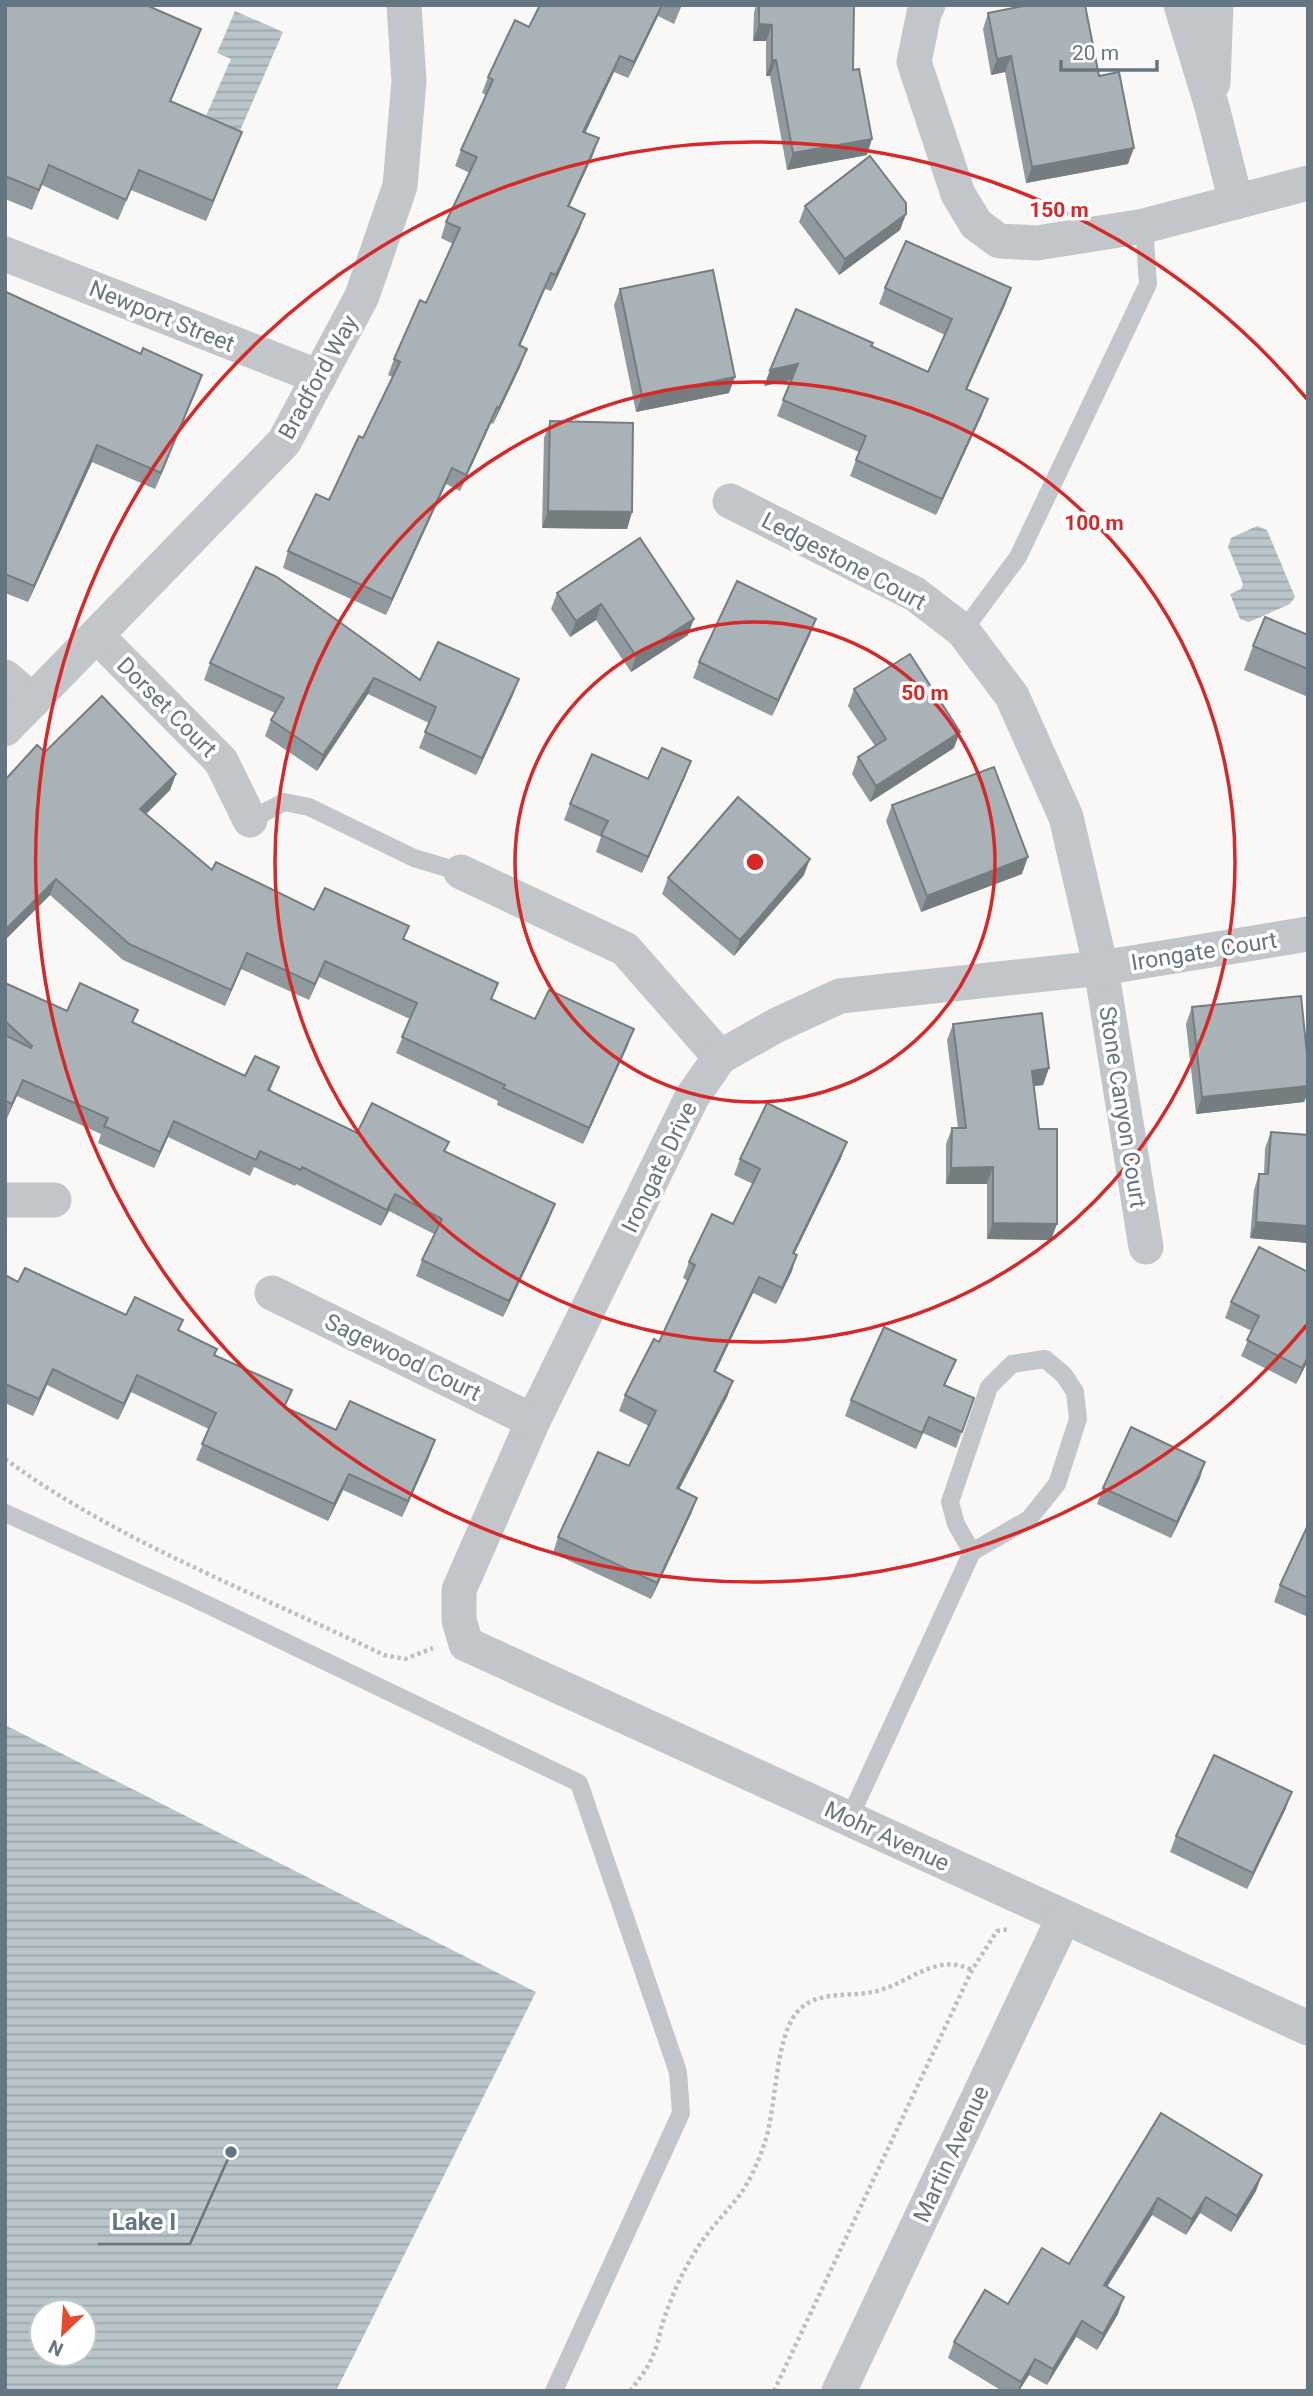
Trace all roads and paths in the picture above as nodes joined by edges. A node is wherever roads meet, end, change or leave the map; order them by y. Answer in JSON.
{"nodes":[{"id":1,"x":404,"y":5,"type":"edge"},
{"id":2,"x":928,"y":5,"type":"edge"},
{"id":3,"x":1181,"y":5,"type":"edge"},
{"id":4,"x":1216,"y":5,"type":"edge"},
{"id":5,"x":1212,"y":107,"type":"junction"},
{"id":6,"x":1308,"y":183,"type":"edge"},
{"id":7,"x":1236,"y":202,"type":"junction"},
{"id":8,"x":1144,"y":226,"type":"junction"},
{"id":9,"x":5,"y":254,"type":"edge"},
{"id":10,"x":319,"y":377,"type":"junction"},
{"id":11,"x":730,"y":501,"type":"dead end"},
{"id":12,"x":963,"y":631,"type":"junction"},
{"id":13,"x":97,"y":636,"type":"junction"},
{"id":14,"x":5,"y":677,"type":"edge"},
{"id":15,"x":33,"y":701,"type":"junction"},
{"id":16,"x":5,"y":729,"type":"edge"},
{"id":17,"x":250,"y":820,"type":"joint"},
{"id":18,"x":461,"y":872,"type":"joint"},
{"id":19,"x":1308,"y":934,"type":"edge"},
{"id":20,"x":1101,"y":968,"type":"junction"},
{"id":21,"x":720,"y":1057,"type":"junction"},
{"id":22,"x":5,"y":1200,"type":"edge"},
{"id":23,"x":54,"y":1200,"type":"dead end"},
{"id":24,"x":1146,"y":1247,"type":"dead end"},
{"id":25,"x":272,"y":1293,"type":"dead end"},
{"id":26,"x":533,"y":1421,"type":"junction"},
{"id":27,"x":5,"y":1459,"type":"edge"},
{"id":28,"x":5,"y":1513,"type":"edge"},
{"id":29,"x":972,"y":1552,"type":"junction"},
{"id":30,"x":465,"y":1641,"type":"junction"},
{"id":31,"x":849,"y":1819,"type":"junction"},
{"id":32,"x":1064,"y":1917,"type":"junction"},
{"id":33,"x":1010,"y":1928,"type":"dead end"},
{"id":34,"x":972,"y":1970,"type":"junction"},
{"id":35,"x":1308,"y":2028,"type":"edge"},
{"id":36,"x":554,"y":2391,"type":"edge"},
{"id":37,"x":630,"y":2391,"type":"edge"},
{"id":38,"x":774,"y":2391,"type":"edge"},
{"id":39,"x":839,"y":2391,"type":"edge"}],
"edges":[{"from":1,"to":10,"type":"street","name":"Bradford Way"},
{"from":2,"to":8,"type":"street"},
{"from":3,"to":5,"type":"street"},
{"from":4,"to":5,"type":"street"},
{"from":5,"to":7,"type":"street"},
{"from":6,"to":7,"type":"street"},
{"from":7,"to":8,"type":"street"},
{"from":8,"to":12,"type":"lane"},
{"from":9,"to":10,"type":"street","name":"Newport Street"},
{"from":10,"to":13,"type":"street","name":"Bradford Way"},
{"from":11,"to":12,"type":"street","name":"Ledgestone Court"},
{"from":12,"to":20,"type":"street","name":"Ledgestone Court"},
{"from":13,"to":15,"type":"street","name":"Bradford Way"},
{"from":13,"to":17,"type":"street","name":"Dorset Court"},
{"from":14,"to":15,"type":"street"},
{"from":15,"to":16,"type":"street","name":"Bradford Way"},
{"from":17,"to":18,"type":"lane"},
{"from":18,"to":21,"type":"street"},
{"from":19,"to":20,"type":"street","name":"Irongate Court"},
{"from":20,"to":21,"type":"street","name":"Irongate Drive"},
{"from":20,"to":24,"type":"street","name":"Stone Canyon Court"},
{"from":21,"to":26,"type":"street","name":"Irongate Drive"},
{"from":22,"to":23,"type":"street"},
{"from":25,"to":26,"type":"street","name":"Sagewood Court"},
{"from":26,"to":30,"type":"street","name":"Irongate Drive"},
{"from":27,"to":30,"type":"path"},
{"from":28,"to":36,"type":"lane"},
{"from":29,"to":29,"type":"lane"},
{"from":29,"to":31,"type":"lane"},
{"from":30,"to":31,"type":"street","name":"Mohr Avenue"},
{"from":31,"to":32,"type":"street","name":"Mohr Avenue"},
{"from":32,"to":35,"type":"street","name":"Mohr Avenue"},
{"from":32,"to":39,"type":"street","name":"Martin Avenue"},
{"from":33,"to":34,"type":"path"},
{"from":34,"to":37,"type":"path"},
{"from":34,"to":38,"type":"path"}]}
